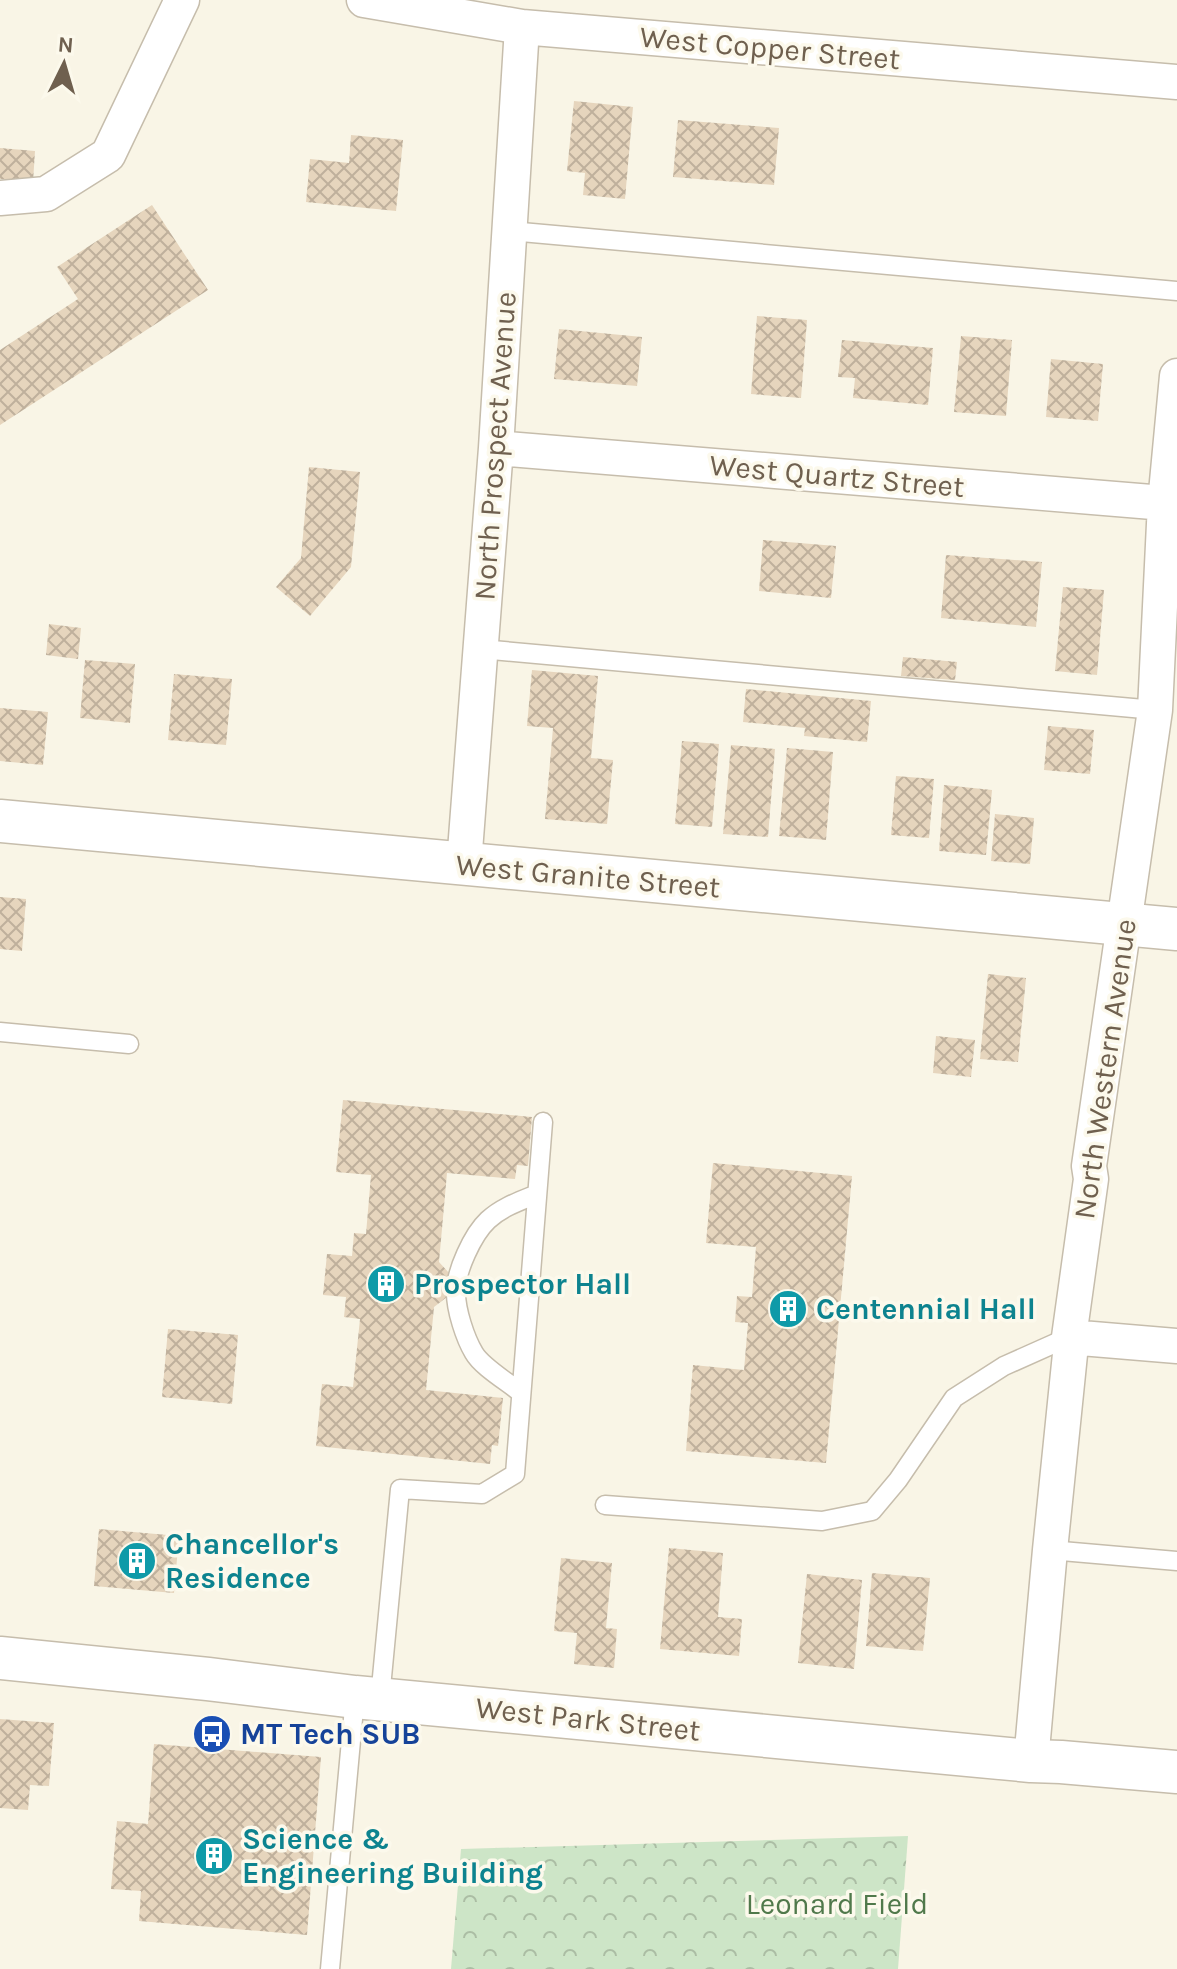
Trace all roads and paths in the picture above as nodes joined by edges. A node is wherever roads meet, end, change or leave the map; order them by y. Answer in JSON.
{"nodes":[{"id":1,"x":182,"y":0,"type":"edge"},
{"id":2,"x":364,"y":0,"type":"edge"},
{"id":3,"x":522,"y":27,"type":"junction"},
{"id":4,"x":1177,"y":82,"type":"edge"},
{"id":5,"x":0,"y":198,"type":"edge"},
{"id":6,"x":510,"y":231,"type":"junction"},
{"id":7,"x":1177,"y":291,"type":"edge"},
{"id":8,"x":1177,"y":376,"type":"edge"},
{"id":9,"x":496,"y":448,"type":"junction"},
{"id":10,"x":1171,"y":504,"type":"edge"},
{"id":11,"x":481,"y":649,"type":"junction"},
{"id":12,"x":1155,"y":710,"type":"junction"},
{"id":13,"x":0,"y":821,"type":"edge"},
{"id":14,"x":464,"y":864,"type":"junction"},
{"id":15,"x":1125,"y":925,"type":"junction"},
{"id":16,"x":1177,"y":929,"type":"edge"},
{"id":17,"x":0,"y":1032,"type":"edge"},
{"id":18,"x":129,"y":1044,"type":"dead end"},
{"id":19,"x":543,"y":1122,"type":"dead end"},
{"id":20,"x":537,"y":1194,"type":"junction"},
{"id":21,"x":1069,"y":1337,"type":"junction"},
{"id":22,"x":1177,"y":1346,"type":"edge"},
{"id":23,"x":521,"y":1393,"type":"junction"},
{"id":24,"x":605,"y":1505,"type":"dead end"},
{"id":25,"x":1050,"y":1550,"type":"junction"},
{"id":26,"x":1177,"y":1561,"type":"edge"},
{"id":27,"x":0,"y":1658,"type":"edge"},
{"id":28,"x":368,"y":1697,"type":"junction"},
{"id":29,"x":1031,"y":1761,"type":"junction"},
{"id":30,"x":1177,"y":1772,"type":"edge"},
{"id":31,"x":330,"y":1969,"type":"edge"}],
"edges":[{"from":1,"to":5,"type":"street"},
{"from":2,"to":3,"type":"street","name":"West Copper Street"},
{"from":3,"to":4,"type":"street","name":"West Copper Street"},
{"from":3,"to":6,"type":"street","name":"North Prospect Avenue"},
{"from":6,"to":7,"type":"lane"},
{"from":6,"to":9,"type":"street","name":"North Prospect Avenue"},
{"from":8,"to":10,"type":"street","name":"North Western Avenue"},
{"from":9,"to":10,"type":"street","name":"West Quartz Street"},
{"from":9,"to":11,"type":"street","name":"North Prospect Avenue"},
{"from":10,"to":12,"type":"street","name":"North Western Avenue"},
{"from":11,"to":12,"type":"lane"},
{"from":11,"to":14,"type":"street","name":"North Prospect Avenue"},
{"from":12,"to":15,"type":"street","name":"North Western Avenue"},
{"from":13,"to":14,"type":"street","name":"West Granite Street"},
{"from":14,"to":15,"type":"street","name":"West Granite Street"},
{"from":15,"to":16,"type":"street","name":"West Granite Street"},
{"from":15,"to":21,"type":"street","name":"North Western Avenue"},
{"from":17,"to":18,"type":"lane"},
{"from":19,"to":20,"type":"lane"},
{"from":20,"to":23,"type":"lane"},
{"from":20,"to":23,"type":"lane"},
{"from":21,"to":22,"type":"street"},
{"from":21,"to":24,"type":"lane"},
{"from":21,"to":25,"type":"street","name":"North Western Avenue"},
{"from":23,"to":28,"type":"lane"},
{"from":25,"to":26,"type":"lane"},
{"from":25,"to":29,"type":"street","name":"North Western Avenue"},
{"from":27,"to":28,"type":"street","name":"West Park Street"},
{"from":28,"to":29,"type":"street","name":"West Park Street"},
{"from":28,"to":31,"type":"lane"},
{"from":29,"to":30,"type":"street","name":"West Park Street"}]}
